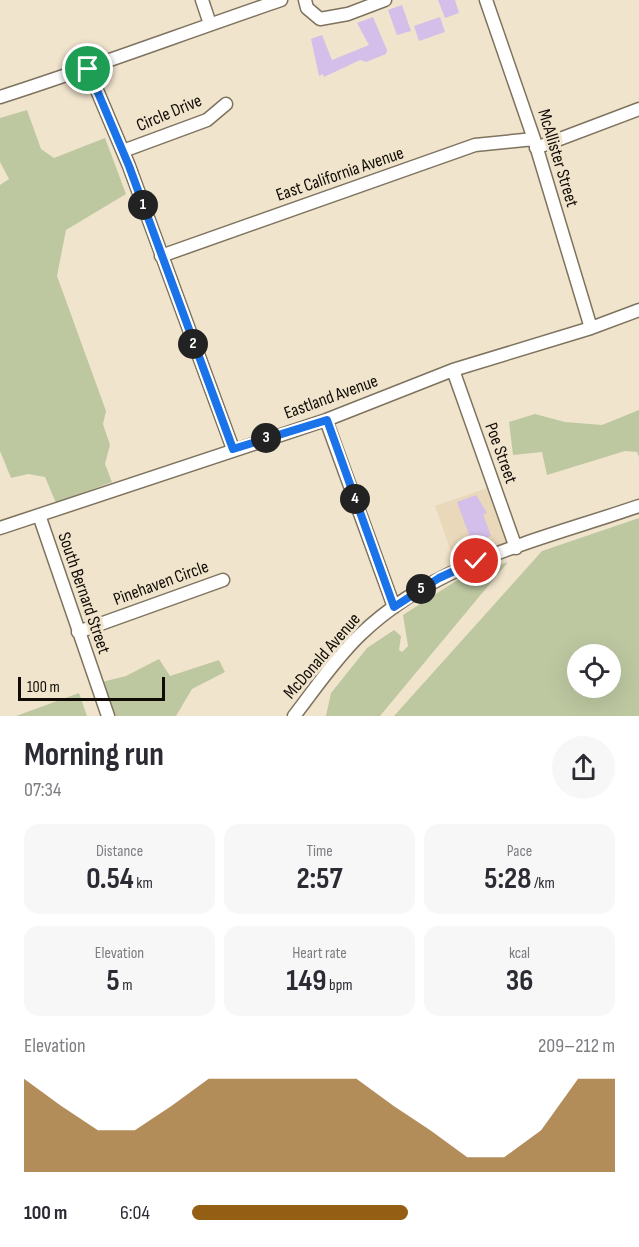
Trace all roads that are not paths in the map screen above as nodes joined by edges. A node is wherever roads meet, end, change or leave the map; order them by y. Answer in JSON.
{"nodes":[{"id":1,"x":202,"y":0,"type":"edge"},
{"id":2,"x":281,"y":0,"type":"edge"},
{"id":3,"x":305,"y":0,"type":"edge"},
{"id":4,"x":385,"y":0,"type":"edge"},
{"id":5,"x":486,"y":0,"type":"edge"},
{"id":6,"x":210,"y":24,"type":"junction"},
{"id":7,"x":88,"y":69,"type":"junction"},
{"id":8,"x":0,"y":96,"type":"edge"},
{"id":9,"x":226,"y":104,"type":"dead end"},
{"id":10,"x":639,"y":109,"type":"edge"},
{"id":11,"x":535,"y":144,"type":"junction"},
{"id":12,"x":123,"y":151,"type":"junction"},
{"id":13,"x":161,"y":256,"type":"junction"},
{"id":14,"x":639,"y":310,"type":"edge"},
{"id":15,"x":591,"y":328,"type":"junction"},
{"id":16,"x":453,"y":370,"type":"junction"},
{"id":17,"x":327,"y":420,"type":"junction"},
{"id":18,"x":233,"y":449,"type":"junction"},
{"id":19,"x":639,"y":506,"type":"edge"},
{"id":20,"x":39,"y":515,"type":"junction"},
{"id":21,"x":0,"y":528,"type":"edge"},
{"id":22,"x":516,"y":548,"type":"junction"},
{"id":23,"x":223,"y":580,"type":"dead end"},
{"id":24,"x":394,"y":607,"type":"junction"},
{"id":25,"x":78,"y":632,"type":"junction"},
{"id":26,"x":108,"y":716,"type":"edge"},
{"id":27,"x":294,"y":716,"type":"edge"}],
"edges":[{"from":1,"to":6,"type":"street"},
{"from":2,"to":6,"type":"street"},
{"from":3,"to":4,"type":"street"},
{"from":5,"to":11,"type":"street","name":"McAllister Street"},
{"from":6,"to":7,"type":"street"},
{"from":7,"to":8,"type":"street"},
{"from":7,"to":12,"type":"street"},
{"from":9,"to":12,"type":"street","name":"Circle Drive"},
{"from":10,"to":11,"type":"street","name":"East California Avenue"},
{"from":11,"to":13,"type":"street","name":"East California Avenue"},
{"from":11,"to":15,"type":"street","name":"McAllister Street"},
{"from":12,"to":13,"type":"street"},
{"from":13,"to":18,"type":"street"},
{"from":14,"to":15,"type":"street","name":"Eastland Avenue"},
{"from":15,"to":16,"type":"street","name":"Eastland Avenue"},
{"from":16,"to":17,"type":"street","name":"Eastland Avenue"},
{"from":16,"to":22,"type":"street","name":"Poe Street"},
{"from":17,"to":18,"type":"street","name":"Eastland Avenue"},
{"from":17,"to":24,"type":"street"},
{"from":18,"to":20,"type":"street","name":"Eastland Avenue"},
{"from":19,"to":22,"type":"street","name":"McDonald Avenue"},
{"from":20,"to":21,"type":"street","name":"Eastland Avenue"},
{"from":20,"to":25,"type":"street","name":"South Bernard Street"},
{"from":22,"to":24,"type":"street","name":"McDonald Avenue"},
{"from":23,"to":25,"type":"street","name":"Pinehaven Circle"},
{"from":24,"to":27,"type":"street","name":"McDonald Avenue"},
{"from":25,"to":26,"type":"street","name":"South Bernard Street"}]}
